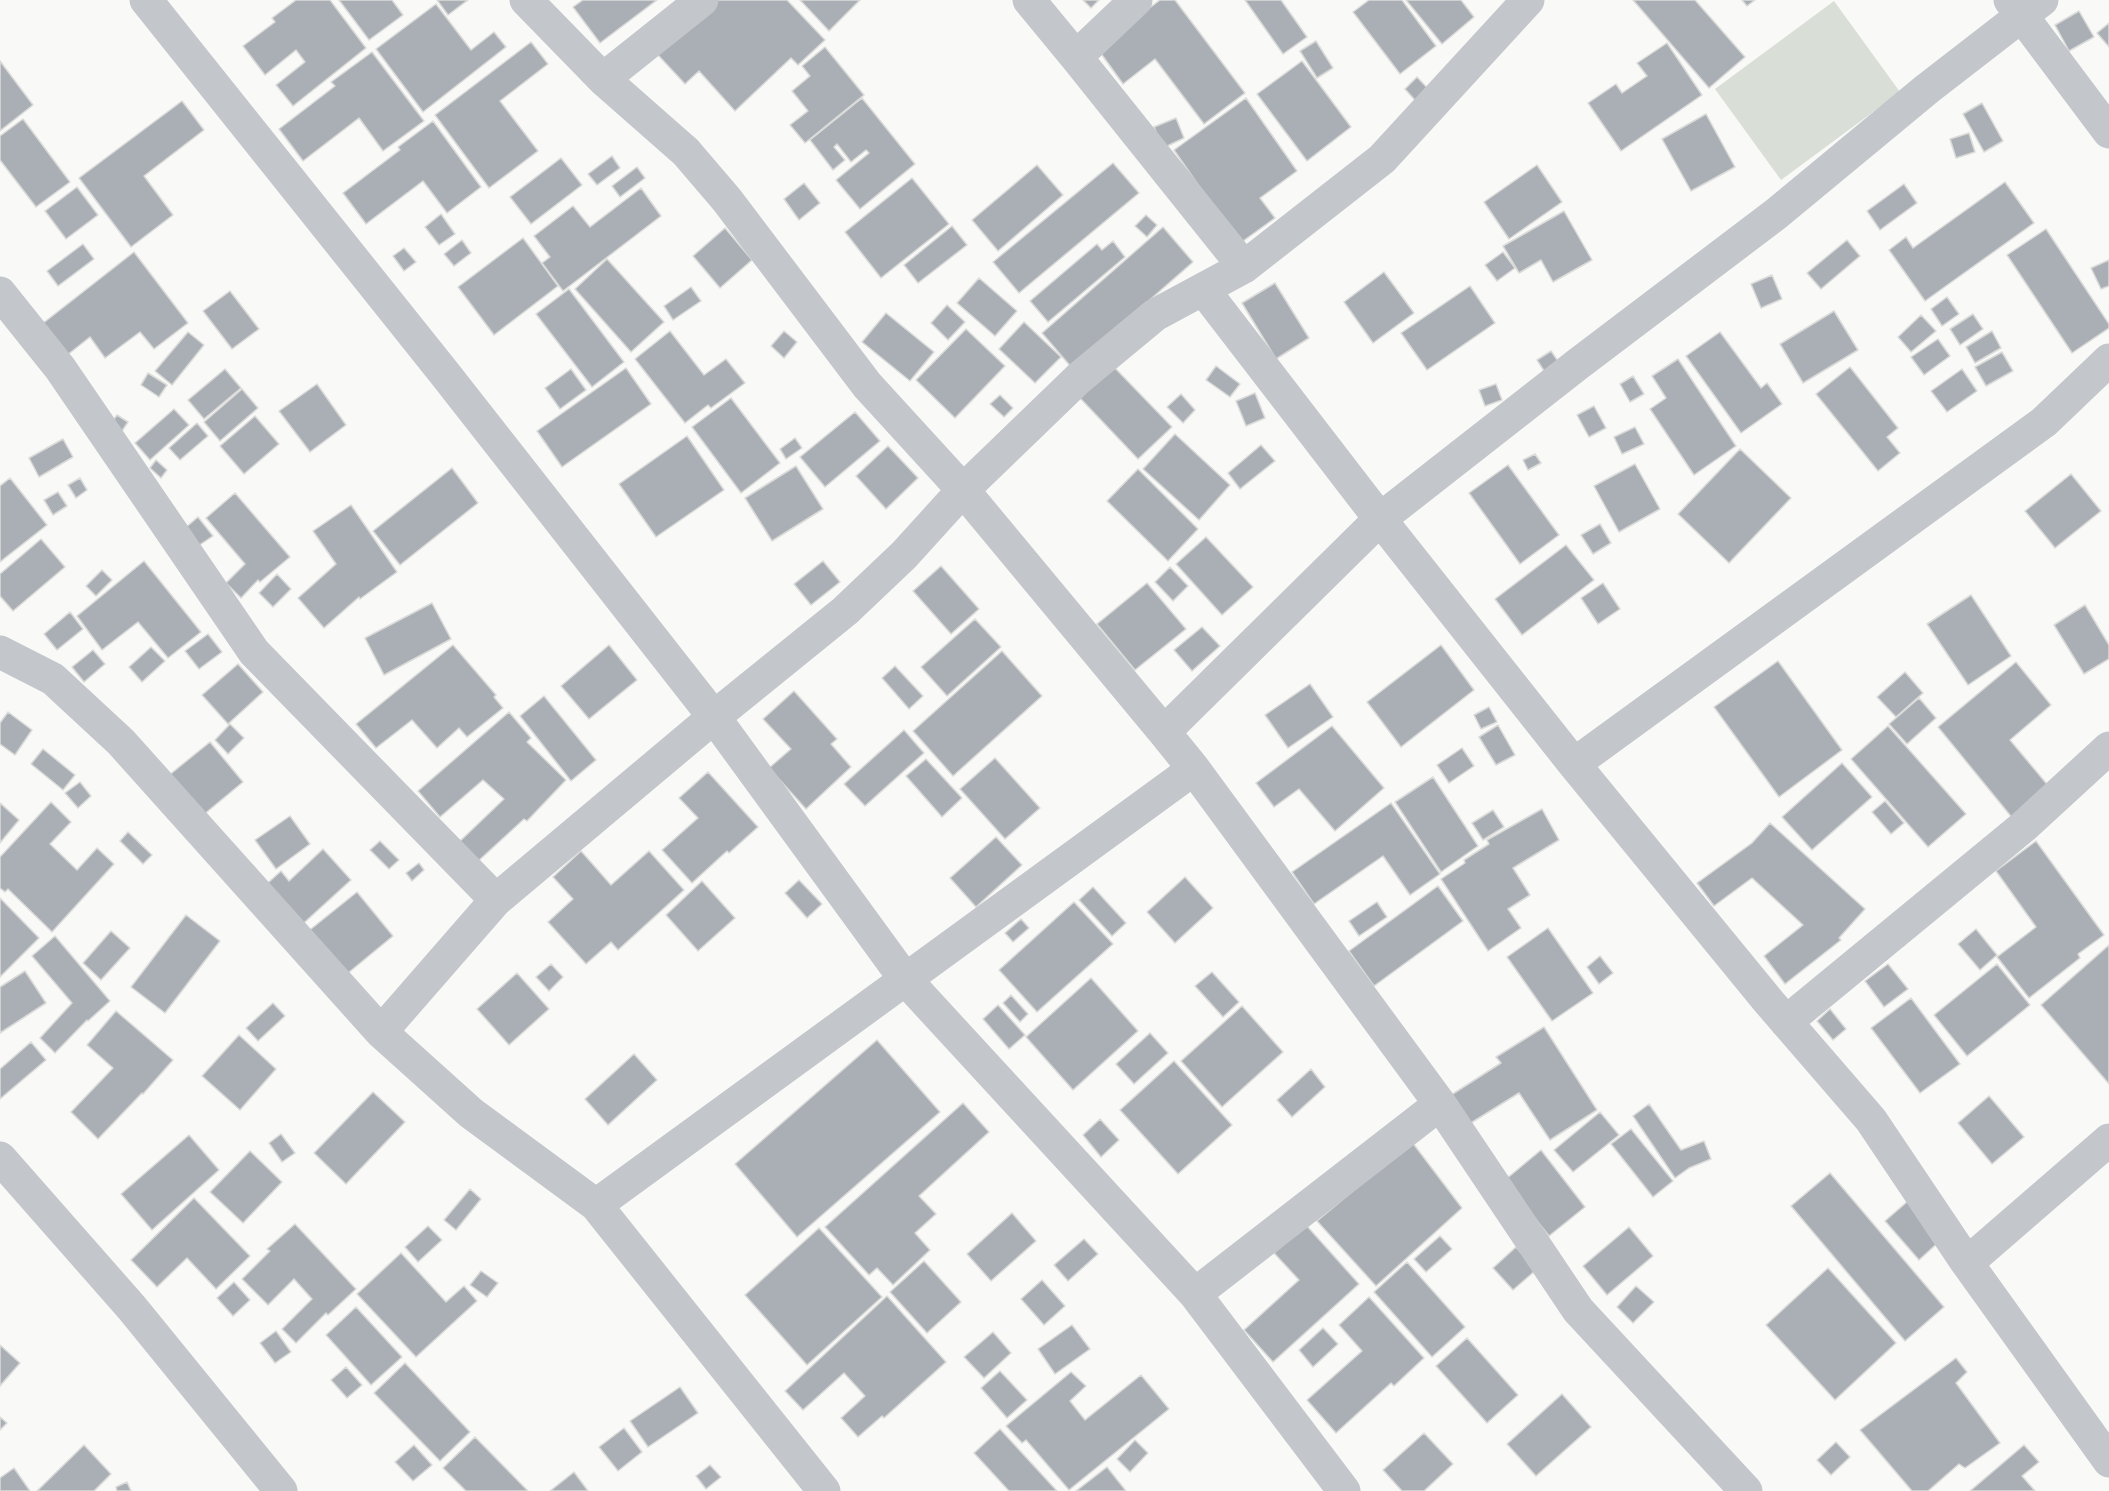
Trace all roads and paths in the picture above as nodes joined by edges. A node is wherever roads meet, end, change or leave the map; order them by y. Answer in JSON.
{"nodes":[{"id":1,"x":146,"y":0,"type":"edge"},
{"id":2,"x":526,"y":0,"type":"edge"},
{"id":3,"x":702,"y":0,"type":"edge"},
{"id":4,"x":1029,"y":0,"type":"edge"},
{"id":5,"x":1136,"y":0,"type":"edge"},
{"id":6,"x":1528,"y":0,"type":"edge"},
{"id":7,"x":2025,"y":6,"type":"edge"},
{"id":8,"x":1076,"y":57,"type":"junction"},
{"id":9,"x":603,"y":79,"type":"junction"},
{"id":10,"x":2109,"y":132,"type":"edge"},
{"id":11,"x":1244,"y":267,"type":"junction"},
{"id":12,"x":1203,"y":290,"type":"junction"},
{"id":13,"x":0,"y":292,"type":"edge"},
{"id":14,"x":2109,"y":360,"type":"edge"},
{"id":15,"x":963,"y":490,"type":"junction"},
{"id":16,"x":1380,"y":519,"type":"junction"},
{"id":17,"x":0,"y":652,"type":"edge"},
{"id":18,"x":714,"y":717,"type":"junction"},
{"id":19,"x":1164,"y":732,"type":"junction"},
{"id":20,"x":2109,"y":748,"type":"edge"},
{"id":21,"x":1574,"y":764,"type":"junction"},
{"id":22,"x":1194,"y":769,"type":"junction"},
{"id":23,"x":496,"y":900,"type":"junction"},
{"id":24,"x":905,"y":980,"type":"junction"},
{"id":25,"x":1786,"y":1022,"type":"junction"},
{"id":26,"x":381,"y":1032,"type":"junction"},
{"id":27,"x":1440,"y":1104,"type":"junction"},
{"id":28,"x":2109,"y":1140,"type":"edge"},
{"id":29,"x":0,"y":1158,"type":"edge"},
{"id":30,"x":597,"y":1205,"type":"junction"},
{"id":31,"x":1967,"y":1263,"type":"junction"},
{"id":32,"x":1195,"y":1294,"type":"junction"},
{"id":33,"x":2109,"y":1461,"type":"edge"},
{"id":34,"x":281,"y":1491,"type":"edge"},
{"id":35,"x":824,"y":1491,"type":"edge"},
{"id":36,"x":1344,"y":1491,"type":"edge"},
{"id":37,"x":1746,"y":1491,"type":"edge"}],
"edges":[{"from":1,"to":18,"type":"street"},
{"from":2,"to":9,"type":"street"},
{"from":3,"to":9,"type":"street"},
{"from":4,"to":8,"type":"street"},
{"from":5,"to":8,"type":"street"},
{"from":6,"to":11,"type":"street"},
{"from":7,"to":10,"type":"street"},
{"from":7,"to":16,"type":"street"},
{"from":8,"to":11,"type":"street"},
{"from":9,"to":15,"type":"street"},
{"from":11,"to":12,"type":"street"},
{"from":12,"to":15,"type":"street"},
{"from":12,"to":16,"type":"street"},
{"from":13,"to":23,"type":"street"},
{"from":14,"to":21,"type":"street"},
{"from":15,"to":18,"type":"street"},
{"from":15,"to":19,"type":"street"},
{"from":16,"to":19,"type":"street"},
{"from":16,"to":21,"type":"street"},
{"from":17,"to":26,"type":"street"},
{"from":18,"to":23,"type":"street"},
{"from":18,"to":24,"type":"street"},
{"from":19,"to":22,"type":"street"},
{"from":20,"to":25,"type":"street"},
{"from":21,"to":25,"type":"street"},
{"from":22,"to":24,"type":"street"},
{"from":22,"to":27,"type":"street"},
{"from":23,"to":26,"type":"street"},
{"from":24,"to":30,"type":"street"},
{"from":24,"to":32,"type":"street"},
{"from":25,"to":31,"type":"street"},
{"from":26,"to":30,"type":"street"},
{"from":27,"to":32,"type":"street"},
{"from":27,"to":37,"type":"street"},
{"from":28,"to":31,"type":"street"},
{"from":29,"to":34,"type":"street"},
{"from":30,"to":35,"type":"street"},
{"from":31,"to":33,"type":"street"},
{"from":32,"to":36,"type":"street"}]}
